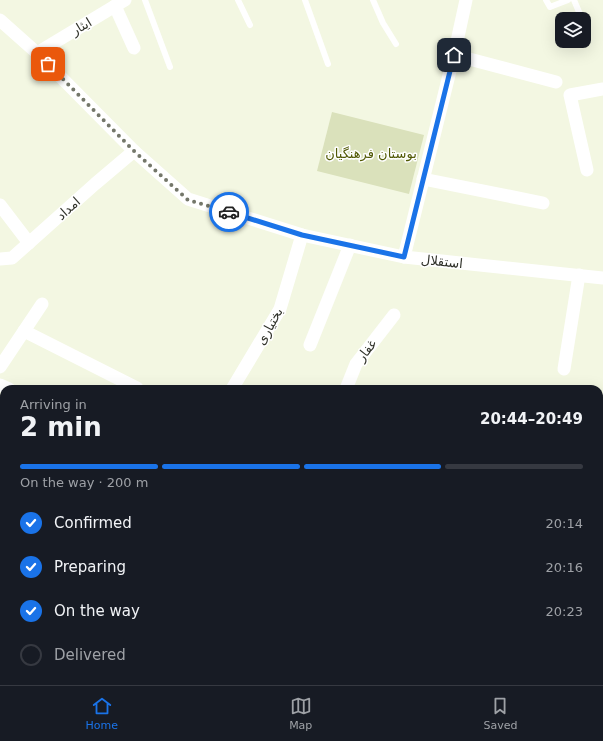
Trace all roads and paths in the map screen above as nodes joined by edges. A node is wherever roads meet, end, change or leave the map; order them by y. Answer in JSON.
{"nodes":[{"id":1,"x":145,"y":0,"type":"edge"},
{"id":2,"x":238,"y":0,"type":"edge"},
{"id":3,"x":305,"y":0,"type":"edge"},
{"id":4,"x":373,"y":0,"type":"edge"},
{"id":5,"x":466,"y":0,"type":"edge"},
{"id":6,"x":546,"y":0,"type":"edge"},
{"id":7,"x":568,"y":0,"type":"edge"},
{"id":8,"x":574,"y":0,"type":"edge"},
{"id":9,"x":120,"y":3,"type":"edge"},
{"id":10,"x":579,"y":12,"type":"edge"},
{"id":11,"x":0,"y":20,"type":"edge"},
{"id":12,"x":250,"y":25,"type":"dead end"},
{"id":13,"x":396,"y":44,"type":"dead end"},
{"id":14,"x":134,"y":48,"type":"dead end"},
{"id":15,"x":37,"y":53,"type":"junction"},
{"id":16,"x":454,"y":55,"type":"junction"},
{"id":17,"x":328,"y":64,"type":"dead end"},
{"id":18,"x":170,"y":66,"type":"dead end"},
{"id":19,"x":556,"y":82,"type":"dead end"},
{"id":20,"x":603,"y":89,"type":"edge"},
{"id":21,"x":134,"y":151,"type":"junction"},
{"id":22,"x":587,"y":170,"type":"dead end"},
{"id":23,"x":423,"y":179,"type":"junction"},
{"id":24,"x":543,"y":203,"type":"dead end"},
{"id":25,"x":0,"y":206,"type":"edge"},
{"id":26,"x":302,"y":235,"type":"junction"},
{"id":27,"x":29,"y":243,"type":"junction"},
{"id":28,"x":350,"y":245,"type":"junction"},
{"id":29,"x":404,"y":257,"type":"junction"},
{"id":30,"x":0,"y":258,"type":"edge"},
{"id":31,"x":579,"y":275,"type":"junction"},
{"id":32,"x":603,"y":278,"type":"edge"},
{"id":33,"x":42,"y":304,"type":"dead end"},
{"id":34,"x":394,"y":315,"type":"dead end"},
{"id":35,"x":24,"y":331,"type":"junction"},
{"id":36,"x":310,"y":344,"type":"dead end"},
{"id":37,"x":0,"y":366,"type":"edge"},
{"id":38,"x":564,"y":369,"type":"dead end"},
{"id":39,"x":131,"y":385,"type":"edge"},
{"id":40,"x":234,"y":385,"type":"edge"},
{"id":41,"x":348,"y":385,"type":"edge"}],
"edges":[{"from":1,"to":18,"type":"lane"},
{"from":2,"to":12,"type":"lane"},
{"from":3,"to":17,"type":"lane"},
{"from":4,"to":13,"type":"lane"},
{"from":5,"to":16,"type":"street"},
{"from":6,"to":7,"type":"lane"},
{"from":8,"to":10,"type":"lane"},
{"from":9,"to":14,"type":"street"},
{"from":9,"to":15,"type":"street","name":"ایثار"},
{"from":11,"to":15,"type":"street","name":"استقلال"},
{"from":15,"to":21,"type":"street","name":"استقلال"},
{"from":16,"to":19,"type":"street"},
{"from":16,"to":23,"type":"street"},
{"from":20,"to":22,"type":"street"},
{"from":21,"to":26,"type":"street","name":"استقلال"},
{"from":21,"to":27,"type":"street","name":"امداد"},
{"from":23,"to":24,"type":"street"},
{"from":23,"to":29,"type":"street"},
{"from":25,"to":27,"type":"street"},
{"from":26,"to":28,"type":"street","name":"استقلال"},
{"from":26,"to":40,"type":"street","name":"بختیاری"},
{"from":27,"to":30,"type":"street","name":"امداد"},
{"from":28,"to":29,"type":"street","name":"استقلال"},
{"from":28,"to":36,"type":"street"},
{"from":29,"to":31,"type":"street","name":"استقلال"},
{"from":31,"to":32,"type":"street","name":"استقلال"},
{"from":31,"to":38,"type":"street"},
{"from":33,"to":35,"type":"street"},
{"from":34,"to":41,"type":"street","name":"غفار"},
{"from":35,"to":37,"type":"street"},
{"from":35,"to":39,"type":"street"}]}
